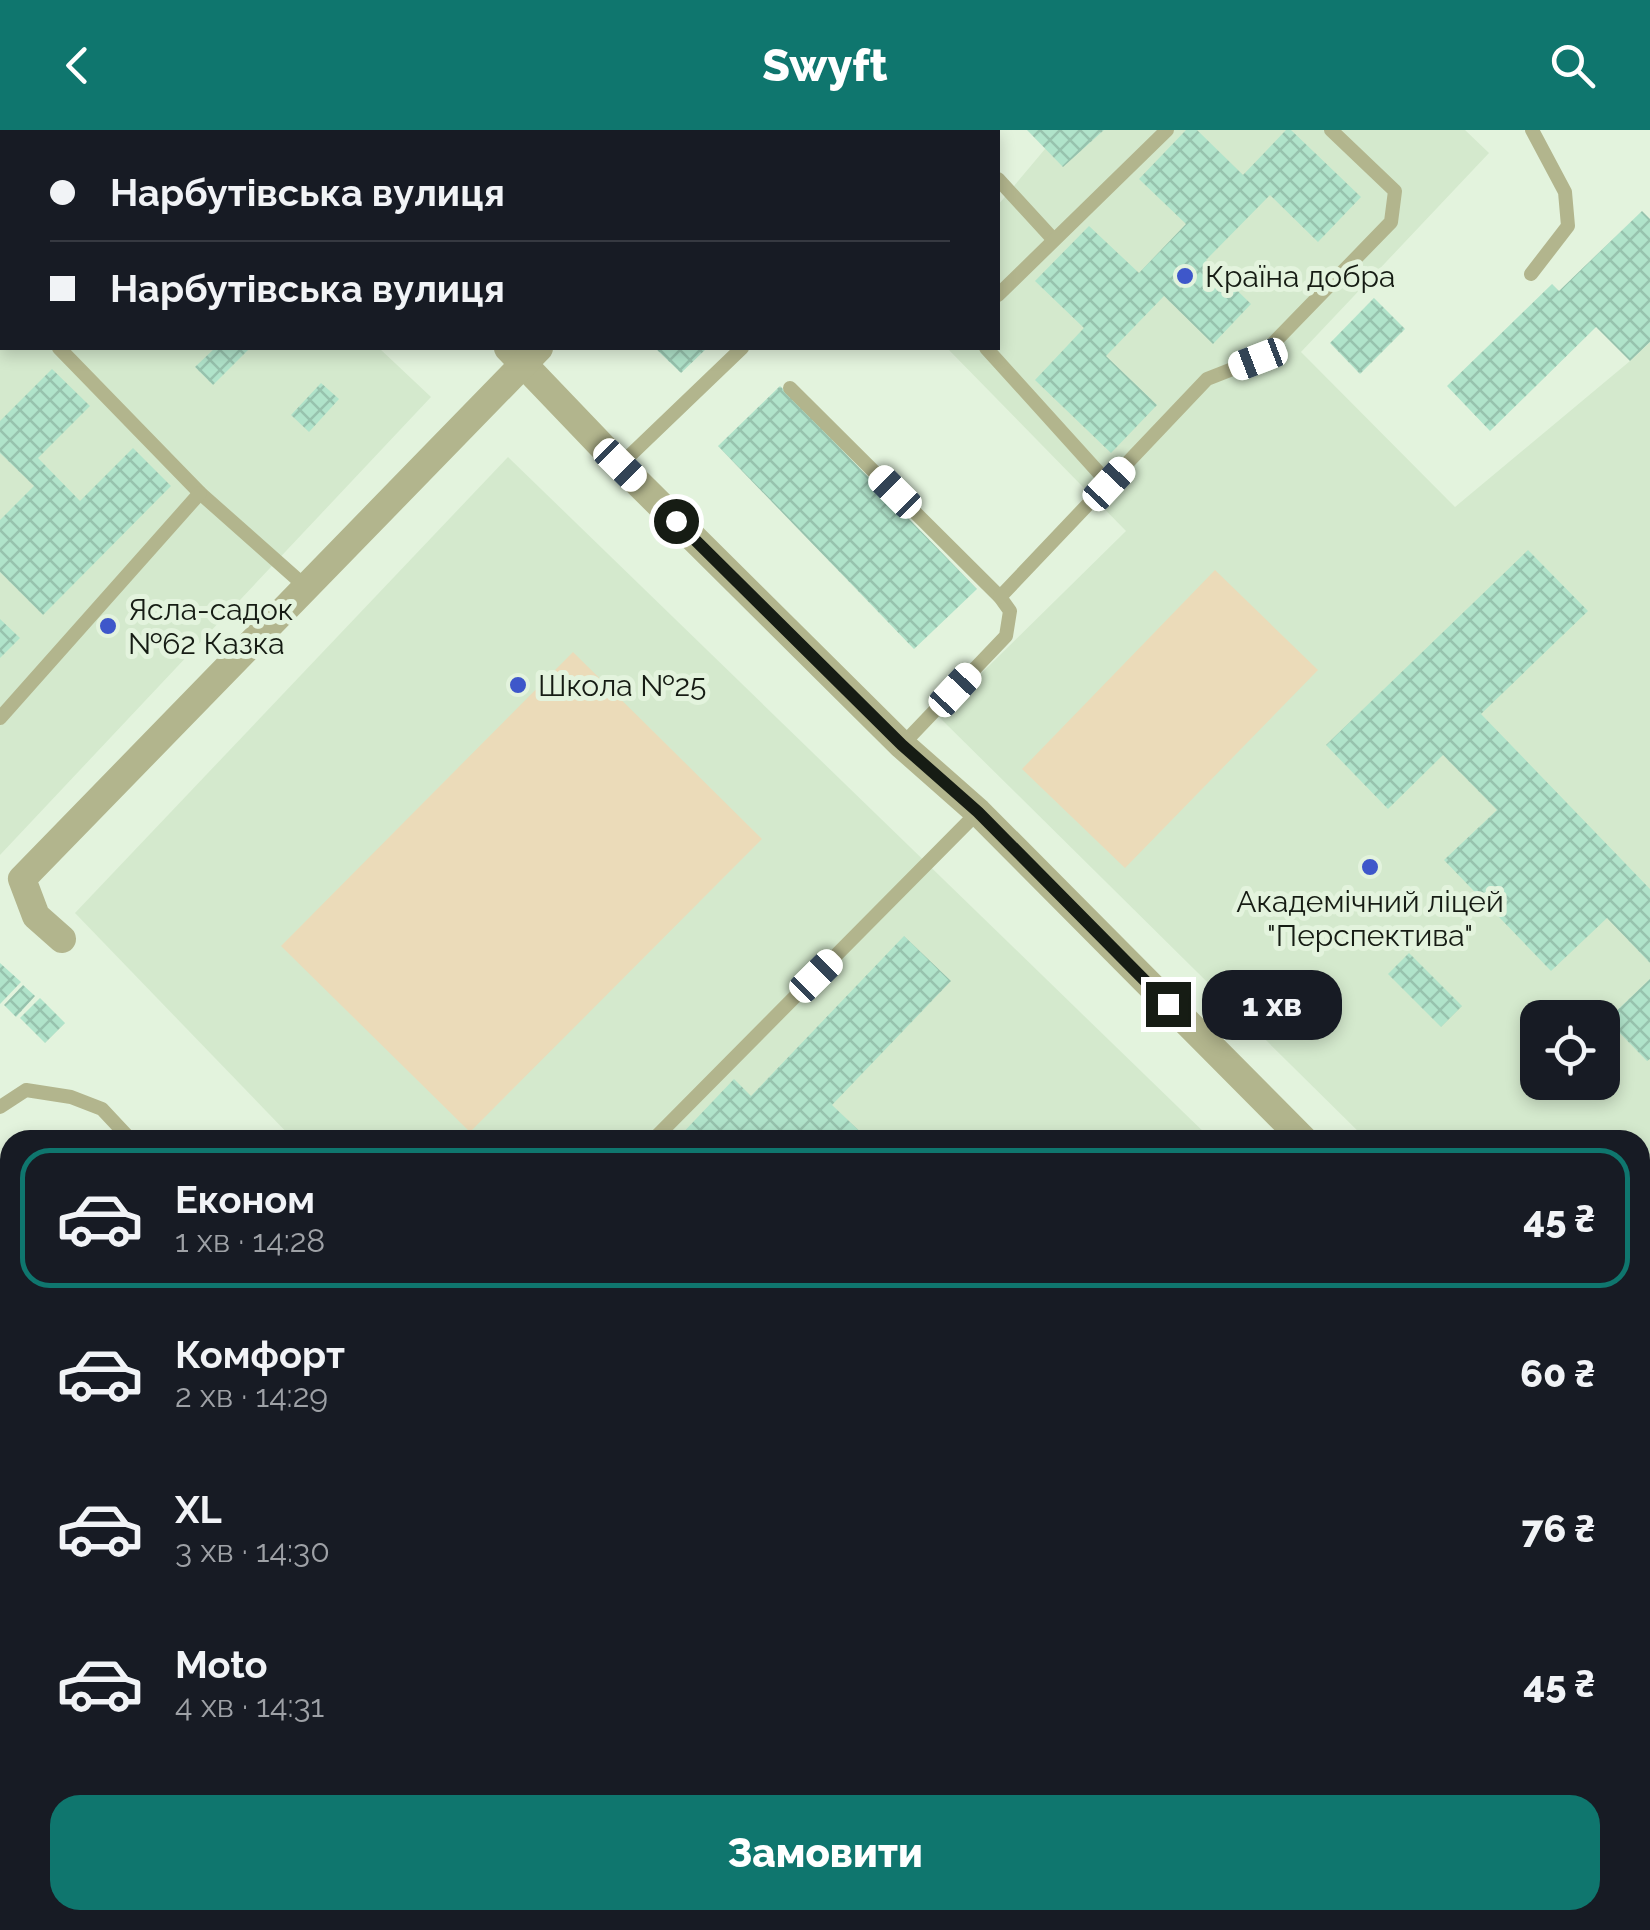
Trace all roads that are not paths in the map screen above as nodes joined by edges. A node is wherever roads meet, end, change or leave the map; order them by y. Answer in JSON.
{"nodes":[{"id":1,"x":1167,"y":130,"type":"edge"},
{"id":2,"x":1331,"y":130,"type":"edge"},
{"id":3,"x":1532,"y":130,"type":"edge"},
{"id":4,"x":1000,"y":182,"type":"edge"},
{"id":5,"x":1053,"y":240,"type":"junction"},
{"id":6,"x":1531,"y":274,"type":"dead end"},
{"id":7,"x":1000,"y":293,"type":"edge"},
{"id":8,"x":61,"y":350,"type":"edge"},
{"id":9,"x":740,"y":350,"type":"edge"},
{"id":10,"x":988,"y":350,"type":"edge"},
{"id":11,"x":523,"y":352,"type":"edge"},
{"id":12,"x":790,"y":388,"type":"dead end"},
{"id":13,"x":620,"y":465,"type":"junction"},
{"id":14,"x":1109,"y":484,"type":"junction"},
{"id":15,"x":200,"y":493,"type":"junction"},
{"id":16,"x":306,"y":587,"type":"junction"},
{"id":17,"x":1000,"y":597,"type":"junction"},
{"id":18,"x":0,"y":718,"type":"edge"},
{"id":19,"x":902,"y":745,"type":"junction"},
{"id":20,"x":978,"y":812,"type":"junction"},
{"id":21,"x":62,"y":938,"type":"dead end"},
{"id":22,"x":0,"y":1108,"type":"edge"},
{"id":23,"x":122,"y":1130,"type":"edge"},
{"id":24,"x":663,"y":1130,"type":"edge"},
{"id":25,"x":1294,"y":1130,"type":"edge"}],
"edges":[{"from":1,"to":5,"type":"lane"},
{"from":2,"to":14,"type":"lane"},
{"from":3,"to":6,"type":"lane"},
{"from":4,"to":5,"type":"lane"},
{"from":5,"to":7,"type":"lane"},
{"from":8,"to":15,"type":"lane"},
{"from":9,"to":13,"type":"lane"},
{"from":10,"to":14,"type":"lane"},
{"from":11,"to":13,"type":"street"},
{"from":11,"to":16,"type":"street"},
{"from":12,"to":17,"type":"lane"},
{"from":13,"to":19,"type":"street"},
{"from":14,"to":17,"type":"lane"},
{"from":15,"to":16,"type":"lane"},
{"from":15,"to":18,"type":"lane"},
{"from":16,"to":21,"type":"street"},
{"from":17,"to":19,"type":"lane"},
{"from":19,"to":20,"type":"street"},
{"from":20,"to":24,"type":"lane"},
{"from":20,"to":25,"type":"street"},
{"from":22,"to":23,"type":"lane"}]}
